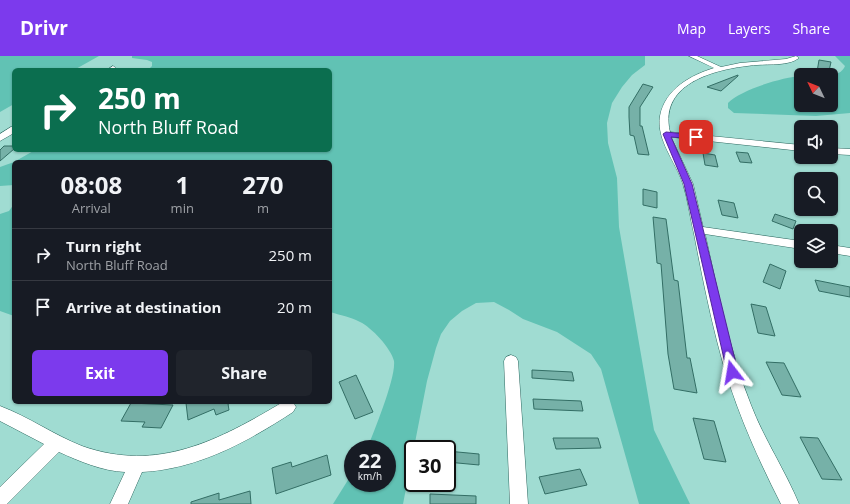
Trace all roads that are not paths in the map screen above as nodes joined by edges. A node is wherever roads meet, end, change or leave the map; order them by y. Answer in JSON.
{"nodes":[{"id":1,"x":692,"y":56,"type":"edge"},
{"id":2,"x":796,"y":58,"type":"dead end"},
{"id":3,"x":721,"y":69,"type":"junction"},
{"id":4,"x":12,"y":130,"type":"edge"},
{"id":5,"x":666,"y":134,"type":"junction"},
{"id":6,"x":0,"y":138,"type":"edge"},
{"id":7,"x":794,"y":147,"type":"edge"},
{"id":8,"x":838,"y":151,"type":"edge"},
{"id":9,"x":850,"y":152,"type":"edge"},
{"id":10,"x":699,"y":230,"type":"junction"},
{"id":11,"x":794,"y":243,"type":"edge"},
{"id":12,"x":838,"y":250,"type":"edge"},
{"id":13,"x":850,"y":252,"type":"edge"},
{"id":14,"x":511,"y":361,"type":"dead end"},
{"id":15,"x":288,"y":407,"type":"dead end"},
{"id":16,"x":0,"y":413,"type":"edge"},
{"id":17,"x":57,"y":442,"type":"junction"},
{"id":18,"x":137,"y":464,"type":"junction"},
{"id":19,"x":0,"y":499,"type":"edge"},
{"id":20,"x":120,"y":504,"type":"edge"},
{"id":21,"x":519,"y":504,"type":"edge"},
{"id":22,"x":790,"y":504,"type":"edge"}],
"edges":[{"from":1,"to":3,"type":"street"},
{"from":2,"to":3,"type":"street"},
{"from":3,"to":5,"type":"street"},
{"from":4,"to":6,"type":"street"},
{"from":5,"to":7,"type":"street"},
{"from":5,"to":10,"type":"street"},
{"from":8,"to":9,"type":"street"},
{"from":10,"to":11,"type":"street"},
{"from":10,"to":22,"type":"street"},
{"from":12,"to":13,"type":"street"},
{"from":14,"to":21,"type":"street"},
{"from":15,"to":18,"type":"street"},
{"from":16,"to":17,"type":"street"},
{"from":17,"to":18,"type":"street"},
{"from":17,"to":19,"type":"street"},
{"from":18,"to":20,"type":"street"}]}
